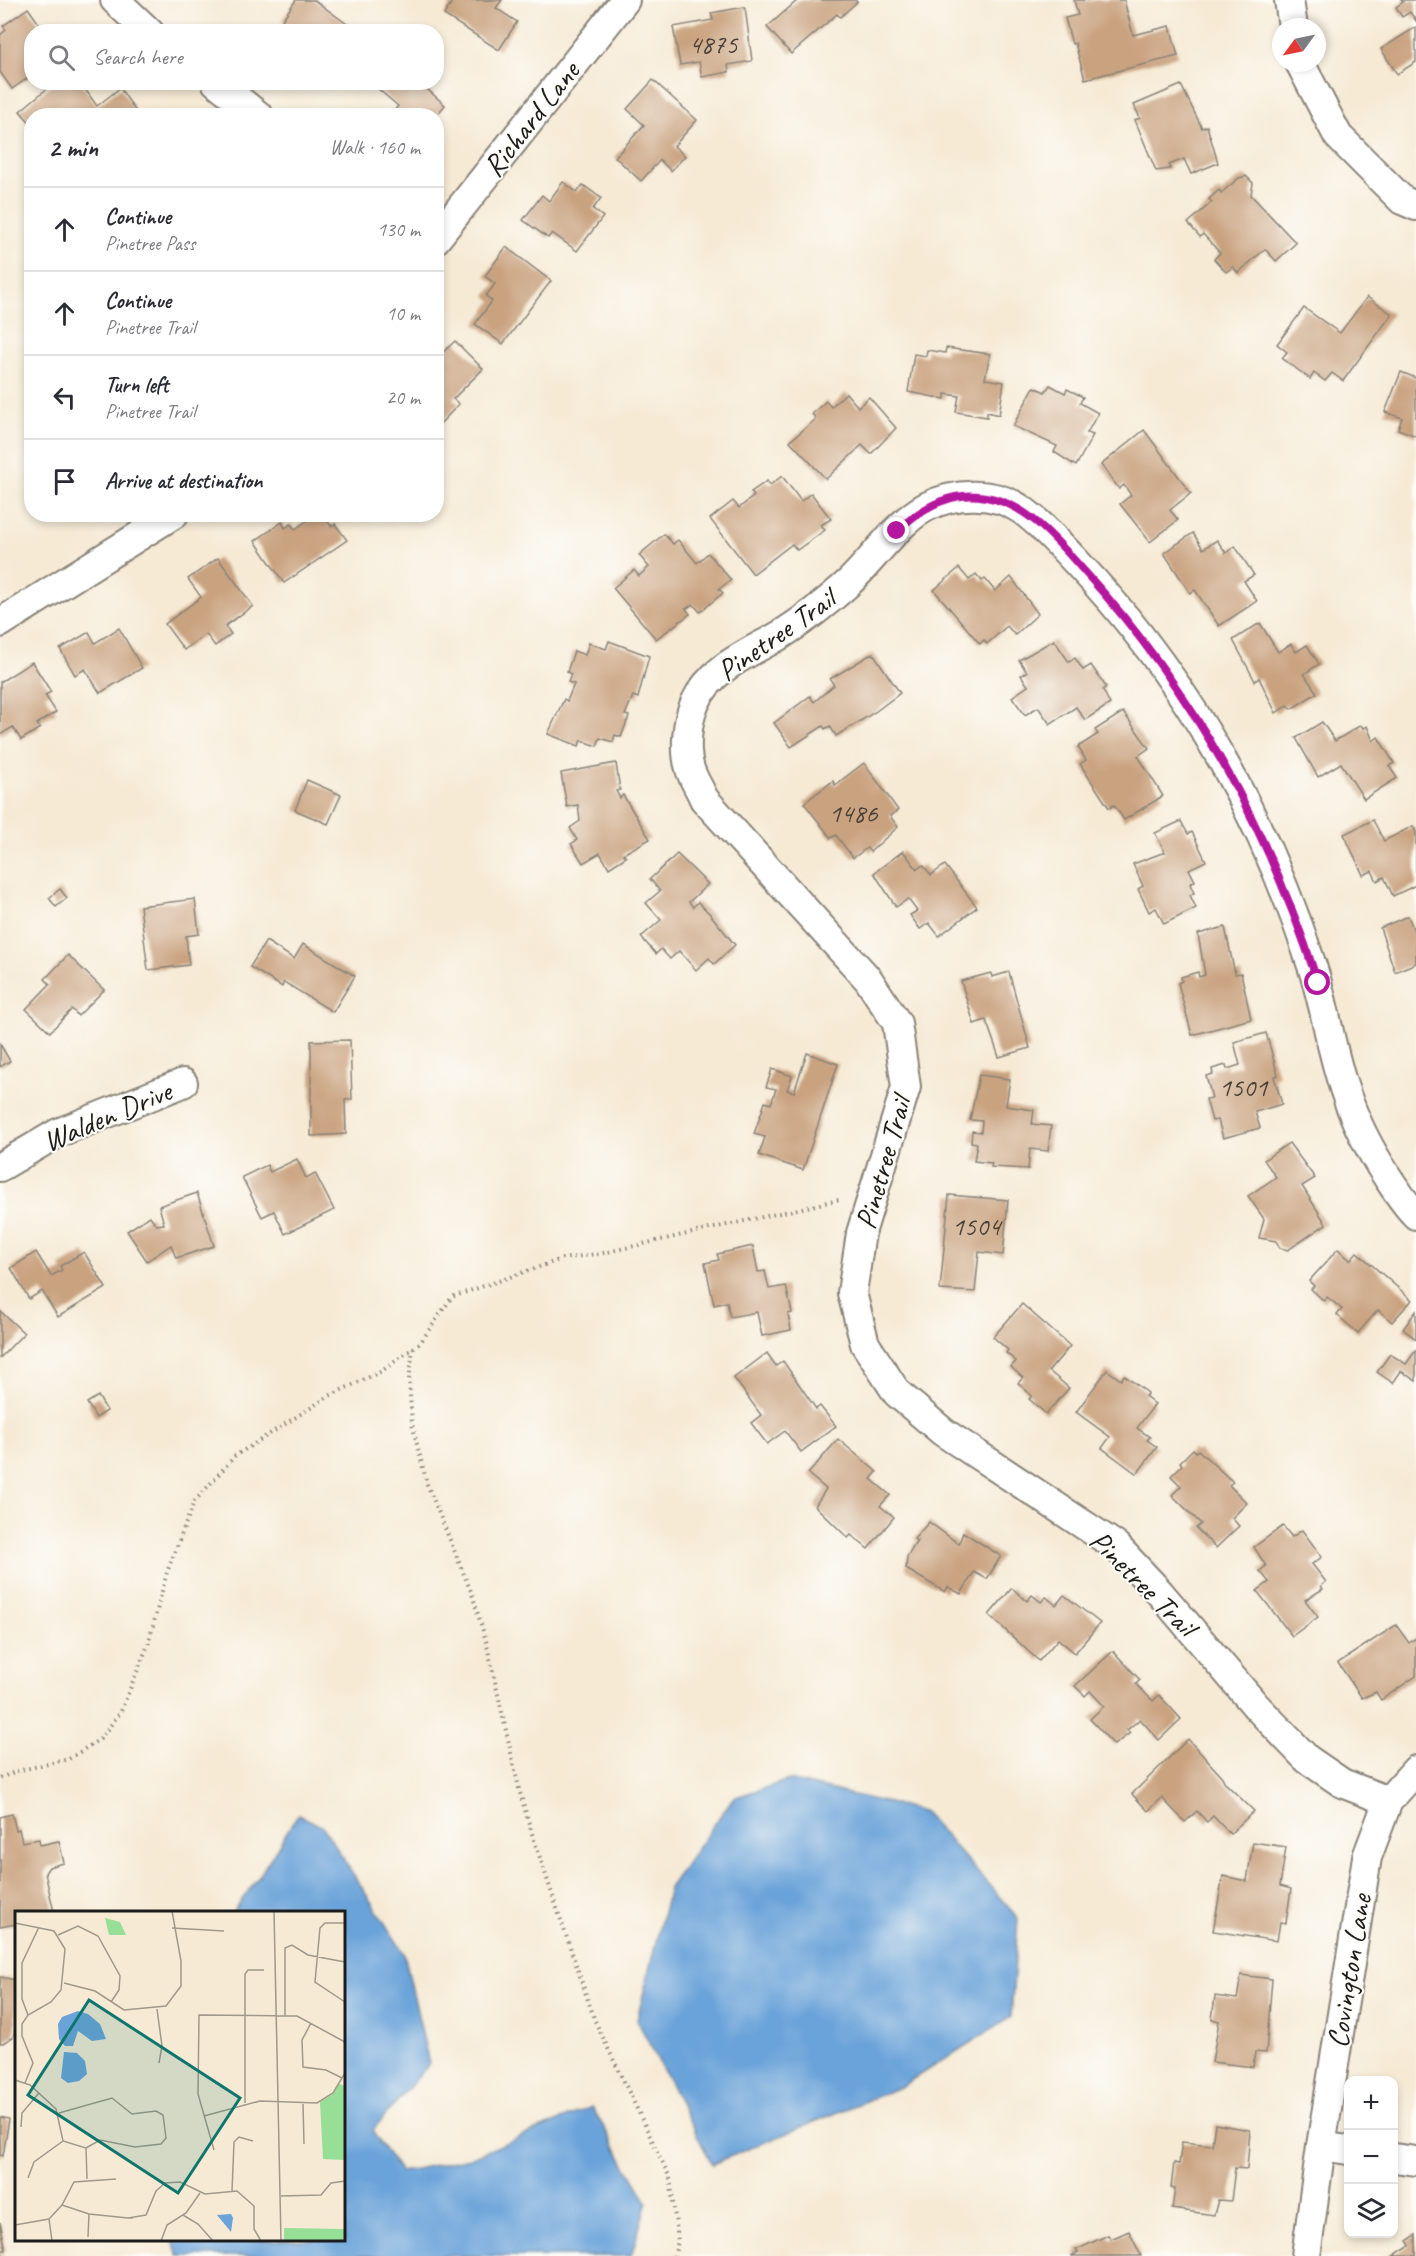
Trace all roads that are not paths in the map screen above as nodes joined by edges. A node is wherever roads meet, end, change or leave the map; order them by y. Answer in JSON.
{"nodes":[{"id":1,"x":115,"y":0,"type":"edge"},
{"id":2,"x":625,"y":0,"type":"edge"},
{"id":3,"x":1289,"y":0,"type":"edge"},
{"id":4,"x":1292,"y":18,"type":"edge"},
{"id":5,"x":140,"y":24,"type":"edge"},
{"id":6,"x":1305,"y":72,"type":"edge"},
{"id":7,"x":226,"y":90,"type":"edge"},
{"id":8,"x":249,"y":108,"type":"edge"},
{"id":9,"x":1416,"y":207,"type":"edge"},
{"id":10,"x":444,"y":228,"type":"edge"},
{"id":11,"x":161,"y":522,"type":"edge"},
{"id":12,"x":0,"y":623,"type":"edge"},
{"id":13,"x":183,"y":1083,"type":"dead end"},
{"id":14,"x":0,"y":1167,"type":"edge"},
{"id":15,"x":1416,"y":1215,"type":"edge"},
{"id":16,"x":1416,"y":1770,"type":"edge"},
{"id":17,"x":1388,"y":1801,"type":"junction"},
{"id":18,"x":1320,"y":2146,"type":"junction"},
{"id":19,"x":1344,"y":2149,"type":"edge"},
{"id":20,"x":1398,"y":2159,"type":"edge"},
{"id":21,"x":1416,"y":2161,"type":"edge"},
{"id":22,"x":1306,"y":2256,"type":"edge"}],
"edges":[{"from":1,"to":5,"type":"street"},
{"from":2,"to":10,"type":"street","name":"Richard Lane"},
{"from":3,"to":4,"type":"street"},
{"from":6,"to":9,"type":"street"},
{"from":7,"to":8,"type":"street"},
{"from":11,"to":12,"type":"street"},
{"from":13,"to":14,"type":"street","name":"Walden Drive"},
{"from":15,"to":17,"type":"street","name":"Pinetree Trail"},
{"from":16,"to":17,"type":"street","name":"Covington Lane"},
{"from":17,"to":18,"type":"street","name":"Covington Lane"},
{"from":18,"to":19,"type":"street"},
{"from":18,"to":22,"type":"street","name":"Covington Lane"},
{"from":20,"to":21,"type":"street"}]}
